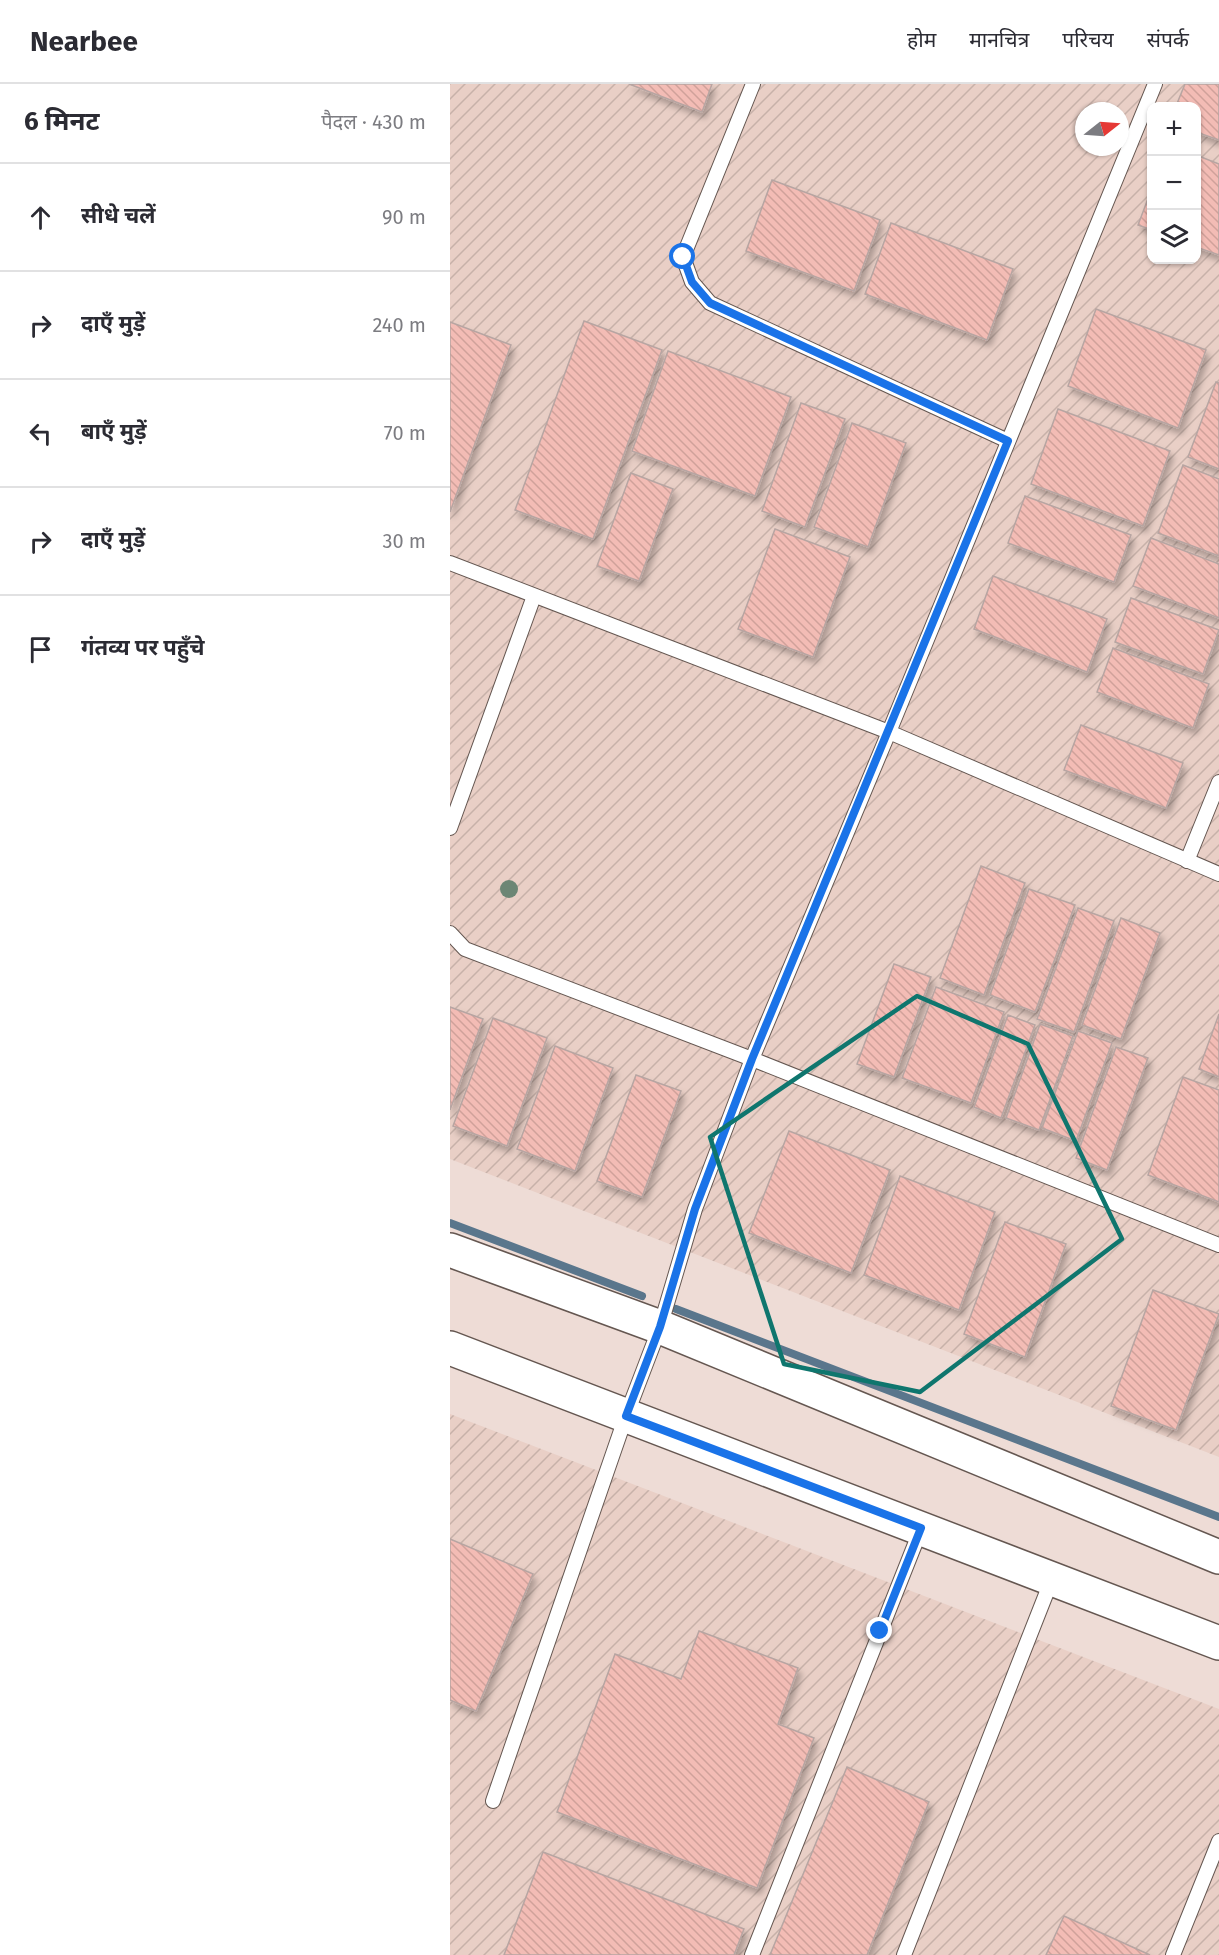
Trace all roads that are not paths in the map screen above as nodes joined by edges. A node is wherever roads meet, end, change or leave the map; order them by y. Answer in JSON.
{"nodes":[{"id":1,"x":753,"y":84,"type":"edge"},
{"id":2,"x":1155,"y":84,"type":"edge"},
{"id":3,"x":1008,"y":441,"type":"junction"},
{"id":4,"x":450,"y":563,"type":"edge"},
{"id":5,"x":534,"y":596,"type":"junction"},
{"id":6,"x":889,"y":732,"type":"junction"},
{"id":7,"x":1219,"y":782,"type":"edge"},
{"id":8,"x":450,"y":828,"type":"edge"},
{"id":9,"x":1186,"y":861,"type":"junction"},
{"id":10,"x":1219,"y":874,"type":"edge"},
{"id":11,"x":450,"y":933,"type":"edge"},
{"id":12,"x":752,"y":1059,"type":"junction"},
{"id":13,"x":1219,"y":1245,"type":"edge"},
{"id":14,"x":450,"y":1250,"type":"edge"},
{"id":15,"x":660,"y":1327,"type":"junction"},
{"id":16,"x":450,"y":1348,"type":"edge"},
{"id":17,"x":626,"y":1416,"type":"junction"},
{"id":18,"x":921,"y":1528,"type":"junction"},
{"id":19,"x":1219,"y":1557,"type":"edge"},
{"id":20,"x":1052,"y":1579,"type":"junction"},
{"id":21,"x":1219,"y":1643,"type":"edge"},
{"id":22,"x":493,"y":1801,"type":"dead end"},
{"id":23,"x":1219,"y":1841,"type":"edge"},
{"id":24,"x":752,"y":1955,"type":"edge"},
{"id":25,"x":904,"y":1955,"type":"edge"},
{"id":26,"x":1173,"y":1955,"type":"edge"}],
"edges":[{"from":1,"to":3,"type":"lane"},
{"from":2,"to":3,"type":"lane"},
{"from":3,"to":6,"type":"lane"},
{"from":4,"to":5,"type":"lane"},
{"from":5,"to":6,"type":"lane"},
{"from":5,"to":8,"type":"lane"},
{"from":6,"to":9,"type":"lane"},
{"from":6,"to":12,"type":"lane"},
{"from":7,"to":9,"type":"lane"},
{"from":9,"to":10,"type":"lane"},
{"from":11,"to":12,"type":"lane"},
{"from":12,"to":13,"type":"lane"},
{"from":12,"to":15,"type":"lane"},
{"from":14,"to":15,"type":"street"},
{"from":15,"to":17,"type":"lane"},
{"from":15,"to":19,"type":"street"},
{"from":16,"to":17,"type":"street"},
{"from":17,"to":18,"type":"street"},
{"from":17,"to":22,"type":"lane"},
{"from":18,"to":20,"type":"street"},
{"from":18,"to":24,"type":"lane"},
{"from":20,"to":21,"type":"street"},
{"from":20,"to":25,"type":"lane"},
{"from":23,"to":26,"type":"lane"}]}
